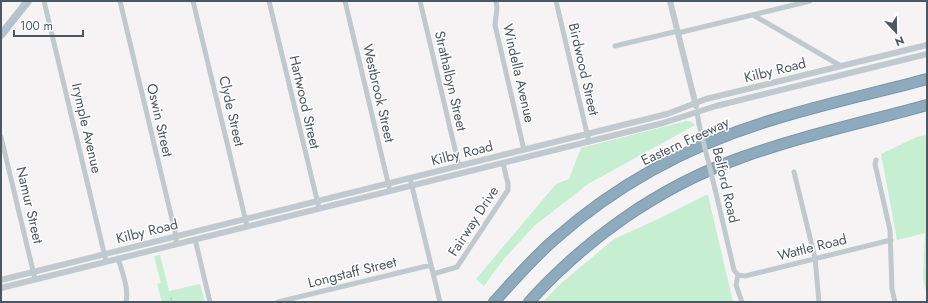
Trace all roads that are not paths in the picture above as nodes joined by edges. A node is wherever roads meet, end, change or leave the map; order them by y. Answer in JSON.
{"nodes":[{"id":1,"x":28,"y":1,"type":"edge"},
{"id":2,"x":44,"y":1,"type":"edge"},
{"id":3,"x":120,"y":1,"type":"edge"},
{"id":4,"x":193,"y":1,"type":"edge"},
{"id":5,"x":269,"y":1,"type":"edge"},
{"id":6,"x":345,"y":1,"type":"edge"},
{"id":7,"x":420,"y":1,"type":"edge"},
{"id":8,"x":497,"y":1,"type":"edge"},
{"id":9,"x":556,"y":1,"type":"edge"},
{"id":10,"x":670,"y":1,"type":"edge"},
{"id":11,"x":810,"y":1,"type":"edge"},
{"id":12,"x":753,"y":15,"type":"junction"},
{"id":13,"x":678,"y":32,"type":"junction"},
{"id":14,"x":1,"y":35,"type":"edge"},
{"id":15,"x":927,"y":45,"type":"edge"},
{"id":16,"x":615,"y":46,"type":"dead end"},
{"id":17,"x":927,"y":54,"type":"edge"},
{"id":18,"x":850,"y":64,"type":"junction"},
{"id":19,"x":841,"y":66,"type":"junction"},
{"id":20,"x":852,"y":72,"type":"junction"},
{"id":21,"x":927,"y":79,"type":"edge"},
{"id":22,"x":773,"y":83,"type":"junction"},
{"id":23,"x":775,"y":90,"type":"junction"},
{"id":24,"x":695,"y":103,"type":"junction"},
{"id":25,"x":927,"y":105,"type":"edge"},
{"id":26,"x":697,"y":112,"type":"junction"},
{"id":27,"x":588,"y":134,"type":"junction"},
{"id":28,"x":1,"y":137,"type":"edge"},
{"id":29,"x":590,"y":142,"type":"junction"},
{"id":30,"x":524,"y":150,"type":"junction"},
{"id":31,"x":3,"y":154,"type":"edge"},
{"id":32,"x":876,"y":160,"type":"dead end"},
{"id":33,"x":503,"y":163,"type":"junction"},
{"id":34,"x":459,"y":166,"type":"junction"},
{"id":35,"x":794,"y":172,"type":"dead end"},
{"id":36,"x":410,"y":178,"type":"junction"},
{"id":37,"x":388,"y":183,"type":"junction"},
{"id":38,"x":412,"y":185,"type":"junction"},
{"id":39,"x":390,"y":191,"type":"junction"},
{"id":40,"x":316,"y":201,"type":"junction"},
{"id":41,"x":319,"y":208,"type":"junction"},
{"id":42,"x":245,"y":218,"type":"junction"},
{"id":43,"x":248,"y":226,"type":"junction"},
{"id":44,"x":176,"y":236,"type":"junction"},
{"id":45,"x":195,"y":239,"type":"junction"},
{"id":46,"x":891,"y":240,"type":"junction"},
{"id":47,"x":176,"y":244,"type":"junction"},
{"id":48,"x":104,"y":254,"type":"junction"},
{"id":49,"x":118,"y":258,"type":"junction"},
{"id":50,"x":815,"y":258,"type":"junction"},
{"id":51,"x":106,"y":261,"type":"junction"},
{"id":52,"x":431,"y":264,"type":"junction"},
{"id":53,"x":33,"y":272,"type":"junction"},
{"id":54,"x":433,"y":274,"type":"junction"},
{"id":55,"x":738,"y":275,"type":"junction"},
{"id":56,"x":35,"y":279,"type":"junction"},
{"id":57,"x":1,"y":280,"type":"edge"},
{"id":58,"x":1,"y":288,"type":"edge"},
{"id":59,"x":126,"y":302,"type":"edge"},
{"id":60,"x":210,"y":302,"type":"edge"},
{"id":61,"x":278,"y":302,"type":"edge"},
{"id":62,"x":440,"y":302,"type":"edge"},
{"id":63,"x":494,"y":302,"type":"edge"},
{"id":64,"x":529,"y":302,"type":"edge"},
{"id":65,"x":742,"y":302,"type":"edge"},
{"id":66,"x":819,"y":302,"type":"edge"},
{"id":67,"x":895,"y":302,"type":"edge"}],
"edges":[{"from":1,"to":14,"type":"main road"},
{"from":2,"to":48,"type":"street","name":"Irymple Avenue"},
{"from":3,"to":44,"type":"street","name":"Oswin Street"},
{"from":4,"to":42,"type":"street","name":"Clyde Street"},
{"from":5,"to":40,"type":"street","name":"Hartwood Street"},
{"from":6,"to":37,"type":"street","name":"Westbrook Street"},
{"from":7,"to":34,"type":"street","name":"Strathalbyn Street"},
{"from":8,"to":30,"type":"street","name":"Windella Avenue"},
{"from":9,"to":27,"type":"street","name":"Birdwood Street"},
{"from":10,"to":13,"type":"street","name":"Belford Road"},
{"from":11,"to":12,"type":"street"},
{"from":12,"to":13,"type":"street"},
{"from":12,"to":19,"type":"street"},
{"from":13,"to":16,"type":"street"},
{"from":13,"to":24,"type":"street","name":"Belford Road"},
{"from":15,"to":18,"type":"street","name":"Kilby Road"},
{"from":17,"to":20,"type":"street","name":"Kilby Road"},
{"from":18,"to":19,"type":"street","name":"Kilby Road"},
{"from":18,"to":20,"type":"street"},
{"from":19,"to":22,"type":"street","name":"Kilby Road"},
{"from":20,"to":23,"type":"street","name":"Kilby Road"},
{"from":21,"to":63,"type":"highway","name":"Eastern Freeway"},
{"from":22,"to":23,"type":"street"},
{"from":22,"to":24,"type":"street","name":"Kilby Road"},
{"from":23,"to":26,"type":"street","name":"Kilby Road"},
{"from":24,"to":26,"type":"street","name":"Belford Road"},
{"from":24,"to":27,"type":"street","name":"Kilby Road"},
{"from":25,"to":64,"type":"highway"},
{"from":26,"to":29,"type":"street","name":"Kilby Road"},
{"from":26,"to":55,"type":"street","name":"Belford Road","bridge":true},
{"from":27,"to":29,"type":"street","name":"Birdwood Street"},
{"from":27,"to":30,"type":"street","name":"Kilby Road"},
{"from":28,"to":31,"type":"street","name":"Namur Street"},
{"from":29,"to":33,"type":"street","name":"Kilby Road"},
{"from":30,"to":34,"type":"street","name":"Kilby Road"},
{"from":31,"to":53,"type":"street","name":"Namur Street"},
{"from":32,"to":46,"type":"street"},
{"from":33,"to":38,"type":"street","name":"Kilby Road"},
{"from":33,"to":54,"type":"street","name":"Fairway Drive"},
{"from":34,"to":36,"type":"street","name":"Kilby Road"},
{"from":35,"to":50,"type":"street"},
{"from":36,"to":37,"type":"street","name":"Kilby Road"},
{"from":36,"to":38,"type":"street"},
{"from":37,"to":39,"type":"street","name":"Westbrook Street"},
{"from":37,"to":40,"type":"street","name":"Kilby Road"},
{"from":38,"to":39,"type":"street","name":"Kilby Road"},
{"from":38,"to":52,"type":"street"},
{"from":39,"to":41,"type":"street","name":"Kilby Road"},
{"from":40,"to":41,"type":"street","name":"Hartwood Street"},
{"from":40,"to":42,"type":"street","name":"Kilby Road"},
{"from":41,"to":43,"type":"street","name":"Kilby Road"},
{"from":42,"to":43,"type":"street","name":"Clyde Street"},
{"from":42,"to":44,"type":"street","name":"Kilby Road"},
{"from":43,"to":45,"type":"street","name":"Kilby Road"},
{"from":44,"to":47,"type":"street","name":"Oswin Street"},
{"from":44,"to":48,"type":"street","name":"Kilby Road"},
{"from":45,"to":47,"type":"street","name":"Kilby Road"},
{"from":45,"to":60,"type":"street"},
{"from":46,"to":50,"type":"street","name":"Wattle Road"},
{"from":46,"to":67,"type":"street"},
{"from":47,"to":49,"type":"street","name":"Kilby Road"},
{"from":48,"to":51,"type":"street","name":"Irymple Avenue"},
{"from":48,"to":53,"type":"street","name":"Kilby Road"},
{"from":49,"to":51,"type":"street","name":"Kilby Road"},
{"from":49,"to":59,"type":"street"},
{"from":50,"to":55,"type":"street","name":"Wattle Road"},
{"from":50,"to":66,"type":"street"},
{"from":51,"to":56,"type":"street","name":"Kilby Road"},
{"from":52,"to":54,"type":"street"},
{"from":52,"to":61,"type":"street","name":"Longstaff Street"},
{"from":53,"to":56,"type":"street","name":"Namur Street"},
{"from":53,"to":57,"type":"street","name":"Kilby Road"},
{"from":54,"to":62,"type":"street"},
{"from":55,"to":65,"type":"street","name":"Belford Road"},
{"from":56,"to":58,"type":"street","name":"Kilby Road"}]}
